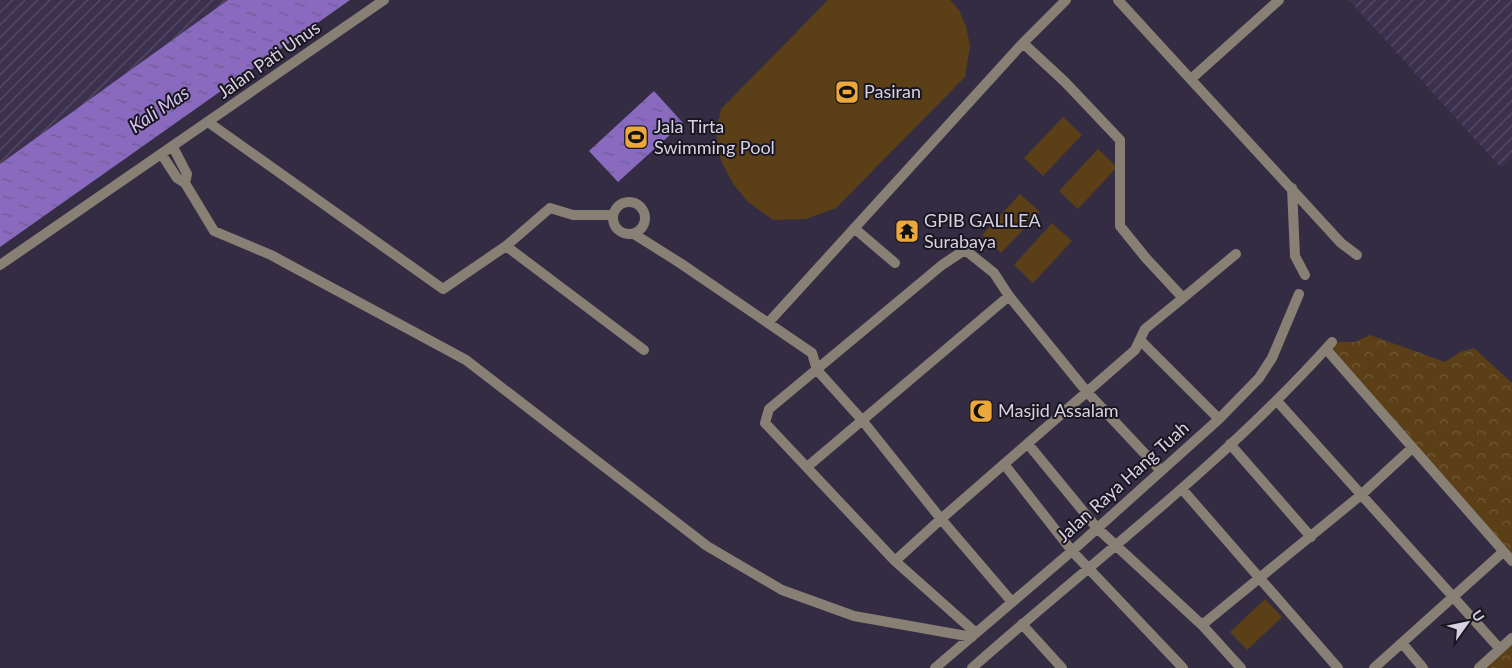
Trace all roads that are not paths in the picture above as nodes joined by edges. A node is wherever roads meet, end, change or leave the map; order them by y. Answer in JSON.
{"nodes":[{"id":1,"x":384,"y":0,"type":"edge"},
{"id":2,"x":1066,"y":0,"type":"edge"},
{"id":3,"x":1118,"y":0,"type":"edge"},
{"id":4,"x":1279,"y":0,"type":"edge"},
{"id":5,"x":1023,"y":43,"type":"junction"},
{"id":6,"x":1191,"y":79,"type":"junction"},
{"id":7,"x":208,"y":122,"type":"junction"},
{"id":8,"x":173,"y":147,"type":"junction"},
{"id":9,"x":162,"y":155,"type":"junction"},
{"id":10,"x":185,"y":183,"type":"junction"},
{"id":11,"x":1292,"y":188,"type":"junction"},
{"id":12,"x":612,"y":215,"type":"junction"},
{"id":13,"x":854,"y":228,"type":"junction"},
{"id":14,"x":634,"y":234,"type":"junction"},
{"id":15,"x":506,"y":246,"type":"junction"},
{"id":16,"x":1236,"y":254,"type":"dead end"},
{"id":17,"x":1357,"y":255,"type":"dead end"},
{"id":18,"x":895,"y":263,"type":"dead end"},
{"id":19,"x":0,"y":265,"type":"edge"},
{"id":20,"x":1305,"y":275,"type":"dead end"},
{"id":21,"x":1299,"y":294,"type":"dead end"},
{"id":22,"x":1009,"y":296,"type":"junction"},
{"id":23,"x":1184,"y":298,"type":"junction"},
{"id":24,"x":768,"y":324,"type":"junction"},
{"id":25,"x":1140,"y":340,"type":"junction"},
{"id":26,"x":644,"y":350,"type":"dead end"},
{"id":27,"x":818,"y":370,"type":"junction"},
{"id":28,"x":1086,"y":392,"type":"junction"},
{"id":29,"x":1277,"y":400,"type":"junction"},
{"id":30,"x":1219,"y":419,"type":"junction"},
{"id":31,"x":862,"y":420,"type":"junction"},
{"id":32,"x":1028,"y":444,"type":"junction"},
{"id":33,"x":1230,"y":444,"type":"junction"},
{"id":34,"x":1412,"y":448,"type":"junction"},
{"id":35,"x":1004,"y":464,"type":"junction"},
{"id":36,"x":807,"y":467,"type":"junction"},
{"id":37,"x":1160,"y":471,"type":"junction"},
{"id":38,"x":1182,"y":489,"type":"junction"},
{"id":39,"x":1361,"y":495,"type":"junction"},
{"id":40,"x":941,"y":519,"type":"junction"},
{"id":41,"x":1097,"y":528,"type":"junction"},
{"id":42,"x":1311,"y":537,"type":"junction"},
{"id":43,"x":1114,"y":545,"type":"junction"},
{"id":44,"x":1072,"y":551,"type":"junction"},
{"id":45,"x":1503,"y":552,"type":"junction"},
{"id":46,"x":895,"y":561,"type":"junction"},
{"id":47,"x":1512,"y":562,"type":"edge"},
{"id":48,"x":1087,"y":568,"type":"junction"},
{"id":49,"x":1260,"y":578,"type":"junction"},
{"id":50,"x":1452,"y":597,"type":"junction"},
{"id":51,"x":1012,"y":602,"type":"junction"},
{"id":52,"x":1022,"y":624,"type":"junction"},
{"id":53,"x":1202,"y":625,"type":"junction"},
{"id":54,"x":974,"y":635,"type":"junction"},
{"id":55,"x":1512,"y":638,"type":"edge"},
{"id":56,"x":1402,"y":643,"type":"junction"},
{"id":57,"x":1500,"y":649,"type":"junction"},
{"id":58,"x":935,"y":668,"type":"edge"},
{"id":59,"x":972,"y":668,"type":"edge"},
{"id":60,"x":1062,"y":668,"type":"edge"},
{"id":61,"x":1183,"y":668,"type":"edge"},
{"id":62,"x":1241,"y":668,"type":"edge"},
{"id":63,"x":1338,"y":668,"type":"edge"},
{"id":64,"x":1374,"y":668,"type":"edge"},
{"id":65,"x":1423,"y":668,"type":"edge"},
{"id":66,"x":1479,"y":668,"type":"edge"}],
"edges":[{"from":1,"to":7,"type":"street","name":"Jalan Pati Unus"},
{"from":2,"to":5,"type":"street"},
{"from":3,"to":6,"type":"street"},
{"from":4,"to":6,"type":"street"},
{"from":5,"to":13,"type":"street"},
{"from":5,"to":23,"type":"street"},
{"from":6,"to":11,"type":"street"},
{"from":7,"to":8,"type":"street","name":"Jalan Pati Unus"},
{"from":7,"to":15,"type":"street"},
{"from":8,"to":9,"type":"street","name":"Jalan Pati Unus"},
{"from":8,"to":10,"type":"street"},
{"from":9,"to":10,"type":"street"},
{"from":9,"to":19,"type":"street","name":"Jalan Pati Unus"},
{"from":10,"to":54,"type":"street"},
{"from":11,"to":17,"type":"street"},
{"from":11,"to":20,"type":"street"},
{"from":12,"to":14,"type":"street"},
{"from":12,"to":14,"type":"street"},
{"from":12,"to":15,"type":"street"},
{"from":13,"to":18,"type":"street"},
{"from":13,"to":24,"type":"street"},
{"from":14,"to":24,"type":"street"},
{"from":15,"to":26,"type":"street"},
{"from":16,"to":23,"type":"street"},
{"from":21,"to":30,"type":"street","name":"Jalan Raya Hang Tuah"},
{"from":22,"to":27,"type":"street"},
{"from":22,"to":28,"type":"street"},
{"from":22,"to":31,"type":"street"},
{"from":23,"to":25,"type":"street"},
{"from":24,"to":27,"type":"street"},
{"from":25,"to":28,"type":"street"},
{"from":25,"to":30,"type":"street"},
{"from":27,"to":31,"type":"street"},
{"from":27,"to":36,"type":"street"},
{"from":28,"to":32,"type":"street"},
{"from":28,"to":37,"type":"street"},
{"from":29,"to":33,"type":"street"},
{"from":29,"to":34,"type":"street"},
{"from":29,"to":39,"type":"street"},
{"from":30,"to":37,"type":"street","name":"Jalan Raya Hang Tuah"},
{"from":31,"to":36,"type":"street"},
{"from":31,"to":40,"type":"street"},
{"from":32,"to":35,"type":"street"},
{"from":32,"to":41,"type":"street"},
{"from":33,"to":38,"type":"street"},
{"from":33,"to":42,"type":"street"},
{"from":34,"to":39,"type":"street"},
{"from":34,"to":45,"type":"street"},
{"from":35,"to":40,"type":"street"},
{"from":35,"to":44,"type":"street"},
{"from":36,"to":46,"type":"street"},
{"from":37,"to":41,"type":"street","name":"Jalan Raya Hang Tuah"},
{"from":38,"to":43,"type":"street"},
{"from":38,"to":49,"type":"street"},
{"from":39,"to":42,"type":"street"},
{"from":39,"to":50,"type":"street"},
{"from":40,"to":46,"type":"street"},
{"from":40,"to":51,"type":"street"},
{"from":41,"to":43,"type":"street"},
{"from":41,"to":44,"type":"street","name":"Jalan Raya Hang Tuah"},
{"from":42,"to":49,"type":"street"},
{"from":43,"to":48,"type":"street"},
{"from":43,"to":53,"type":"street"},
{"from":44,"to":48,"type":"street"},
{"from":44,"to":51,"type":"street","name":"Jalan Raya Hang Tuah"},
{"from":45,"to":47,"type":"street"},
{"from":45,"to":50,"type":"street"},
{"from":46,"to":54,"type":"street"},
{"from":48,"to":52,"type":"street"},
{"from":48,"to":61,"type":"street"},
{"from":49,"to":53,"type":"street"},
{"from":49,"to":63,"type":"street"},
{"from":50,"to":56,"type":"street"},
{"from":50,"to":57,"type":"street"},
{"from":51,"to":54,"type":"street","name":"Jalan Raya Hang Tuah"},
{"from":52,"to":59,"type":"street"},
{"from":52,"to":60,"type":"street"},
{"from":53,"to":62,"type":"street"},
{"from":54,"to":58,"type":"street","name":"Jalan Raya Hang Tuah"},
{"from":55,"to":57,"type":"street"},
{"from":56,"to":64,"type":"street"},
{"from":56,"to":65,"type":"street"},
{"from":57,"to":66,"type":"street"}]}
